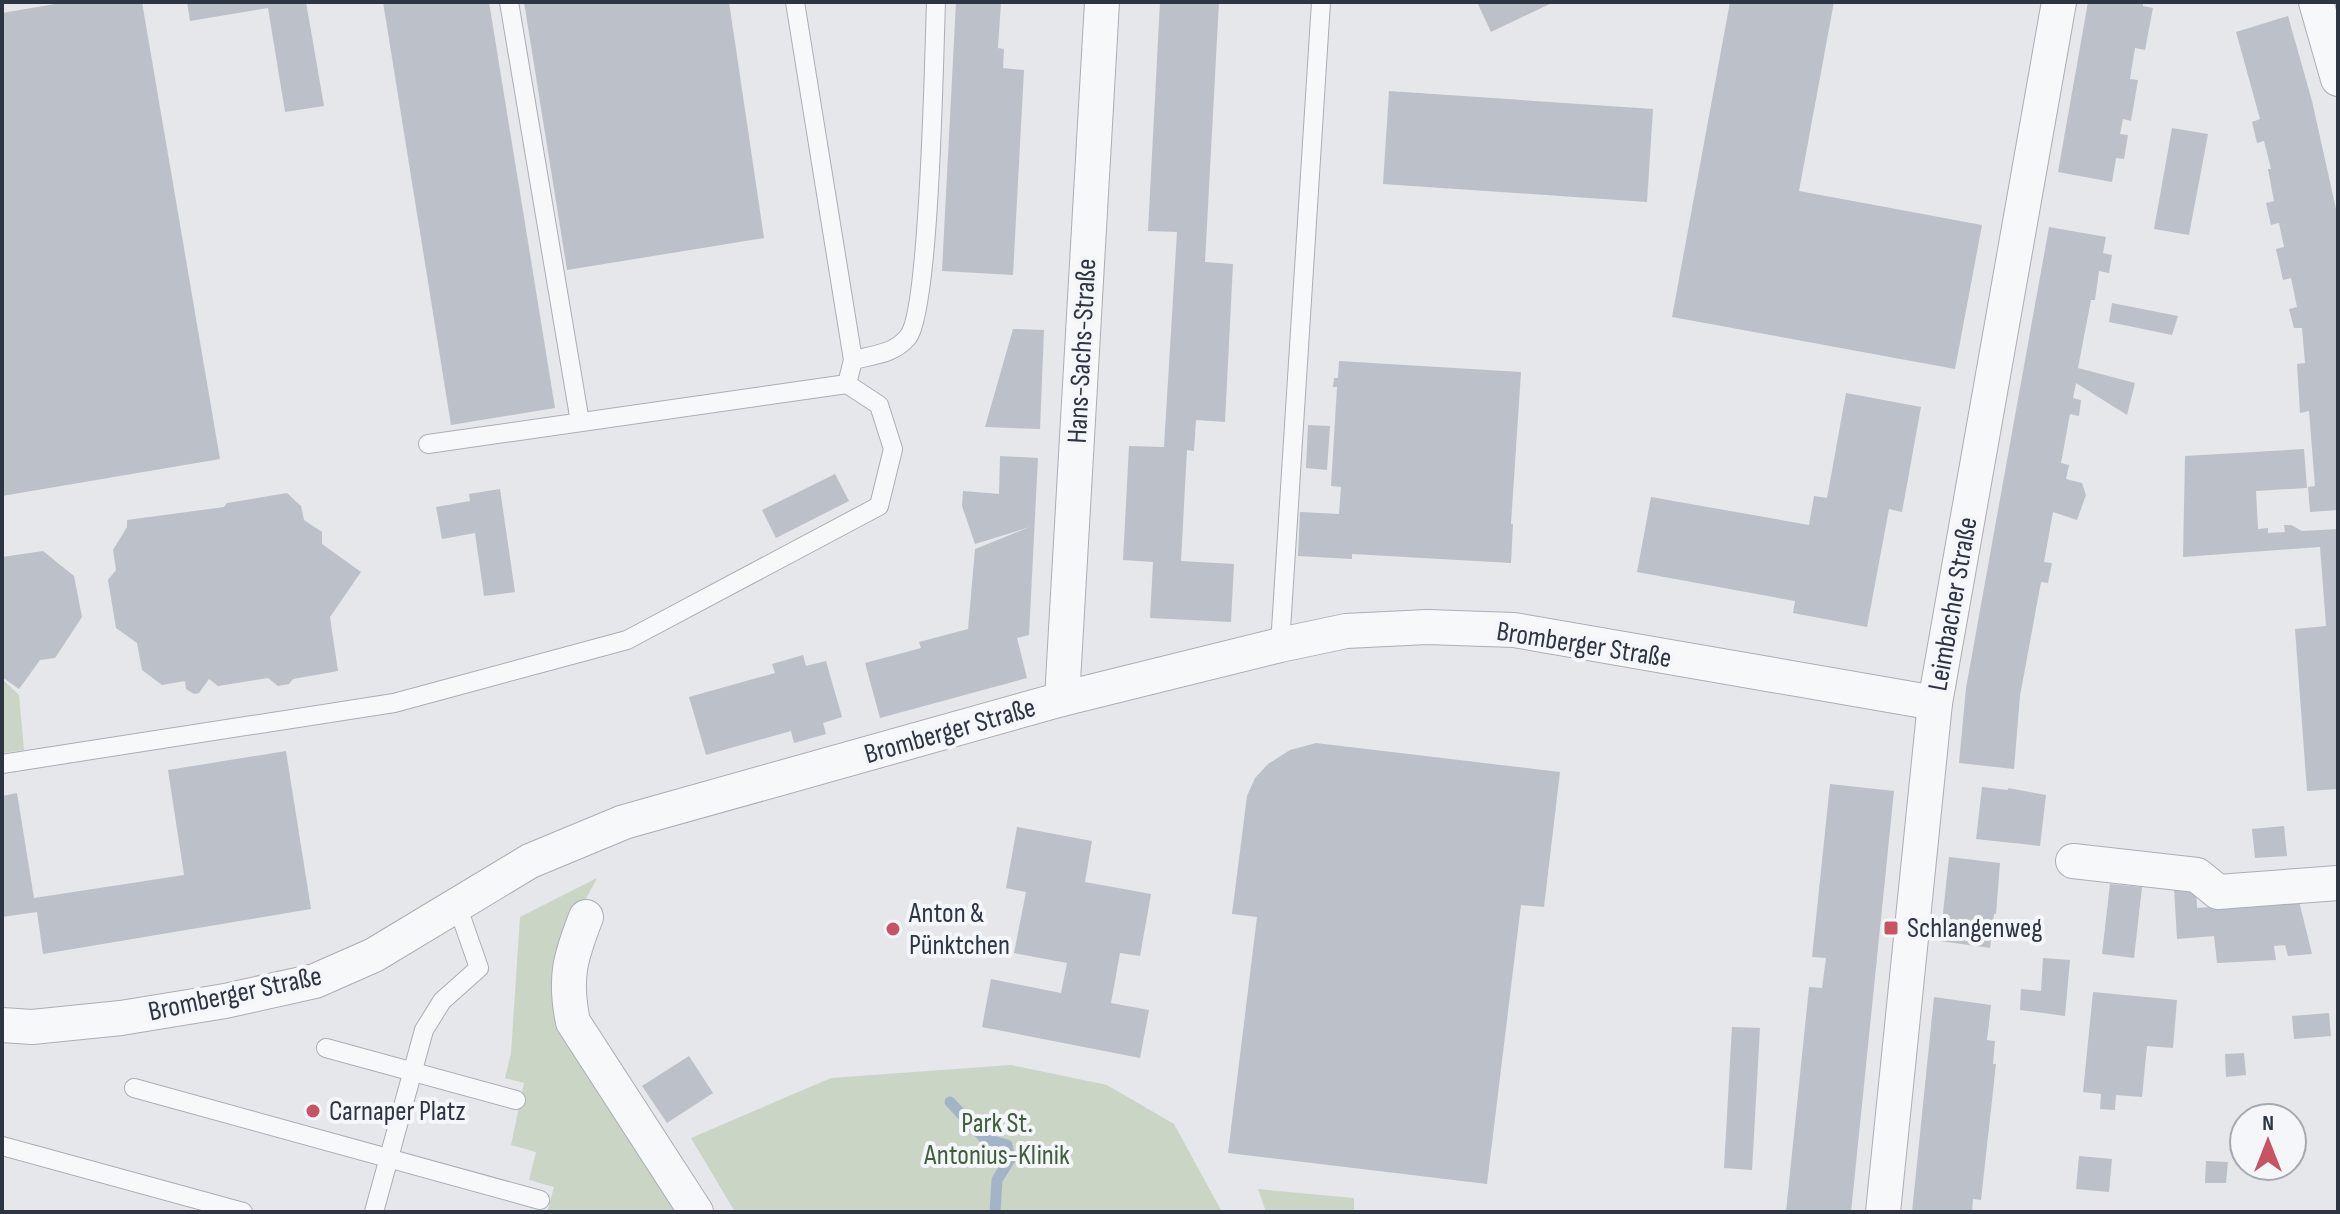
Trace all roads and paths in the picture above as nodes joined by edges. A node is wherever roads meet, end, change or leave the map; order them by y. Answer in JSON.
{"nodes":[{"id":1,"x":509,"y":2,"type":"edge"},
{"id":2,"x":795,"y":2,"type":"edge"},
{"id":3,"x":936,"y":2,"type":"edge"},
{"id":4,"x":1102,"y":2,"type":"edge"},
{"id":5,"x":1321,"y":2,"type":"edge"},
{"id":6,"x":2059,"y":2,"type":"edge"},
{"id":7,"x":2316,"y":2,"type":"edge"},
{"id":8,"x":2338,"y":79,"type":"edge"},
{"id":9,"x":853,"y":360,"type":"junction"},
{"id":10,"x":847,"y":384,"type":"junction"},
{"id":11,"x":580,"y":422,"type":"junction"},
{"id":12,"x":428,"y":444,"type":"dead end"},
{"id":13,"x":1280,"y":645,"type":"junction"},
{"id":14,"x":1062,"y":699,"type":"junction"},
{"id":15,"x":1935,"y":703,"type":"junction"},
{"id":16,"x":2,"y":764,"type":"edge"},
{"id":17,"x":2073,"y":861,"type":"dead end"},
{"id":18,"x":2338,"y":883,"type":"edge"},
{"id":19,"x":457,"y":905,"type":"junction"},
{"id":20,"x":586,"y":917,"type":"dead end"},
{"id":21,"x":2,"y":1025,"type":"edge"},
{"id":22,"x":326,"y":1048,"type":"dead end"},
{"id":23,"x":413,"y":1072,"type":"junction"},
{"id":24,"x":134,"y":1088,"type":"dead end"},
{"id":25,"x":516,"y":1100,"type":"dead end"},
{"id":26,"x":2,"y":1146,"type":"edge"},
{"id":27,"x":389,"y":1159,"type":"junction"},
{"id":28,"x":540,"y":1200,"type":"dead end"},
{"id":29,"x":243,"y":1212,"type":"edge"},
{"id":30,"x":374,"y":1212,"type":"edge"},
{"id":31,"x":696,"y":1212,"type":"edge"},
{"id":32,"x":1883,"y":1212,"type":"edge"}],
"edges":[{"from":1,"to":11,"type":"lane"},
{"from":2,"to":9,"type":"lane"},
{"from":3,"to":9,"type":"lane"},
{"from":4,"to":14,"type":"street","name":"Hans-Sachs-Straße"},
{"from":5,"to":13,"type":"lane"},
{"from":6,"to":15,"type":"street","name":"Leimbacher Straße"},
{"from":7,"to":8,"type":"street"},
{"from":9,"to":10,"type":"lane"},
{"from":10,"to":11,"type":"lane"},
{"from":10,"to":16,"type":"lane"},
{"from":11,"to":12,"type":"lane"},
{"from":13,"to":14,"type":"street","name":"Bromberger Straße"},
{"from":13,"to":15,"type":"street","name":"Bromberger Straße"},
{"from":14,"to":19,"type":"street","name":"Bromberger Straße"},
{"from":15,"to":32,"type":"street","name":"Leimbacher Straße"},
{"from":17,"to":18,"type":"street"},
{"from":19,"to":21,"type":"street","name":"Bromberger Straße"},
{"from":19,"to":23,"type":"lane"},
{"from":20,"to":31,"type":"street"},
{"from":22,"to":23,"type":"lane"},
{"from":23,"to":25,"type":"lane"},
{"from":23,"to":27,"type":"lane"},
{"from":24,"to":27,"type":"lane"},
{"from":26,"to":29,"type":"lane"},
{"from":27,"to":28,"type":"lane"},
{"from":27,"to":30,"type":"lane"}]}
